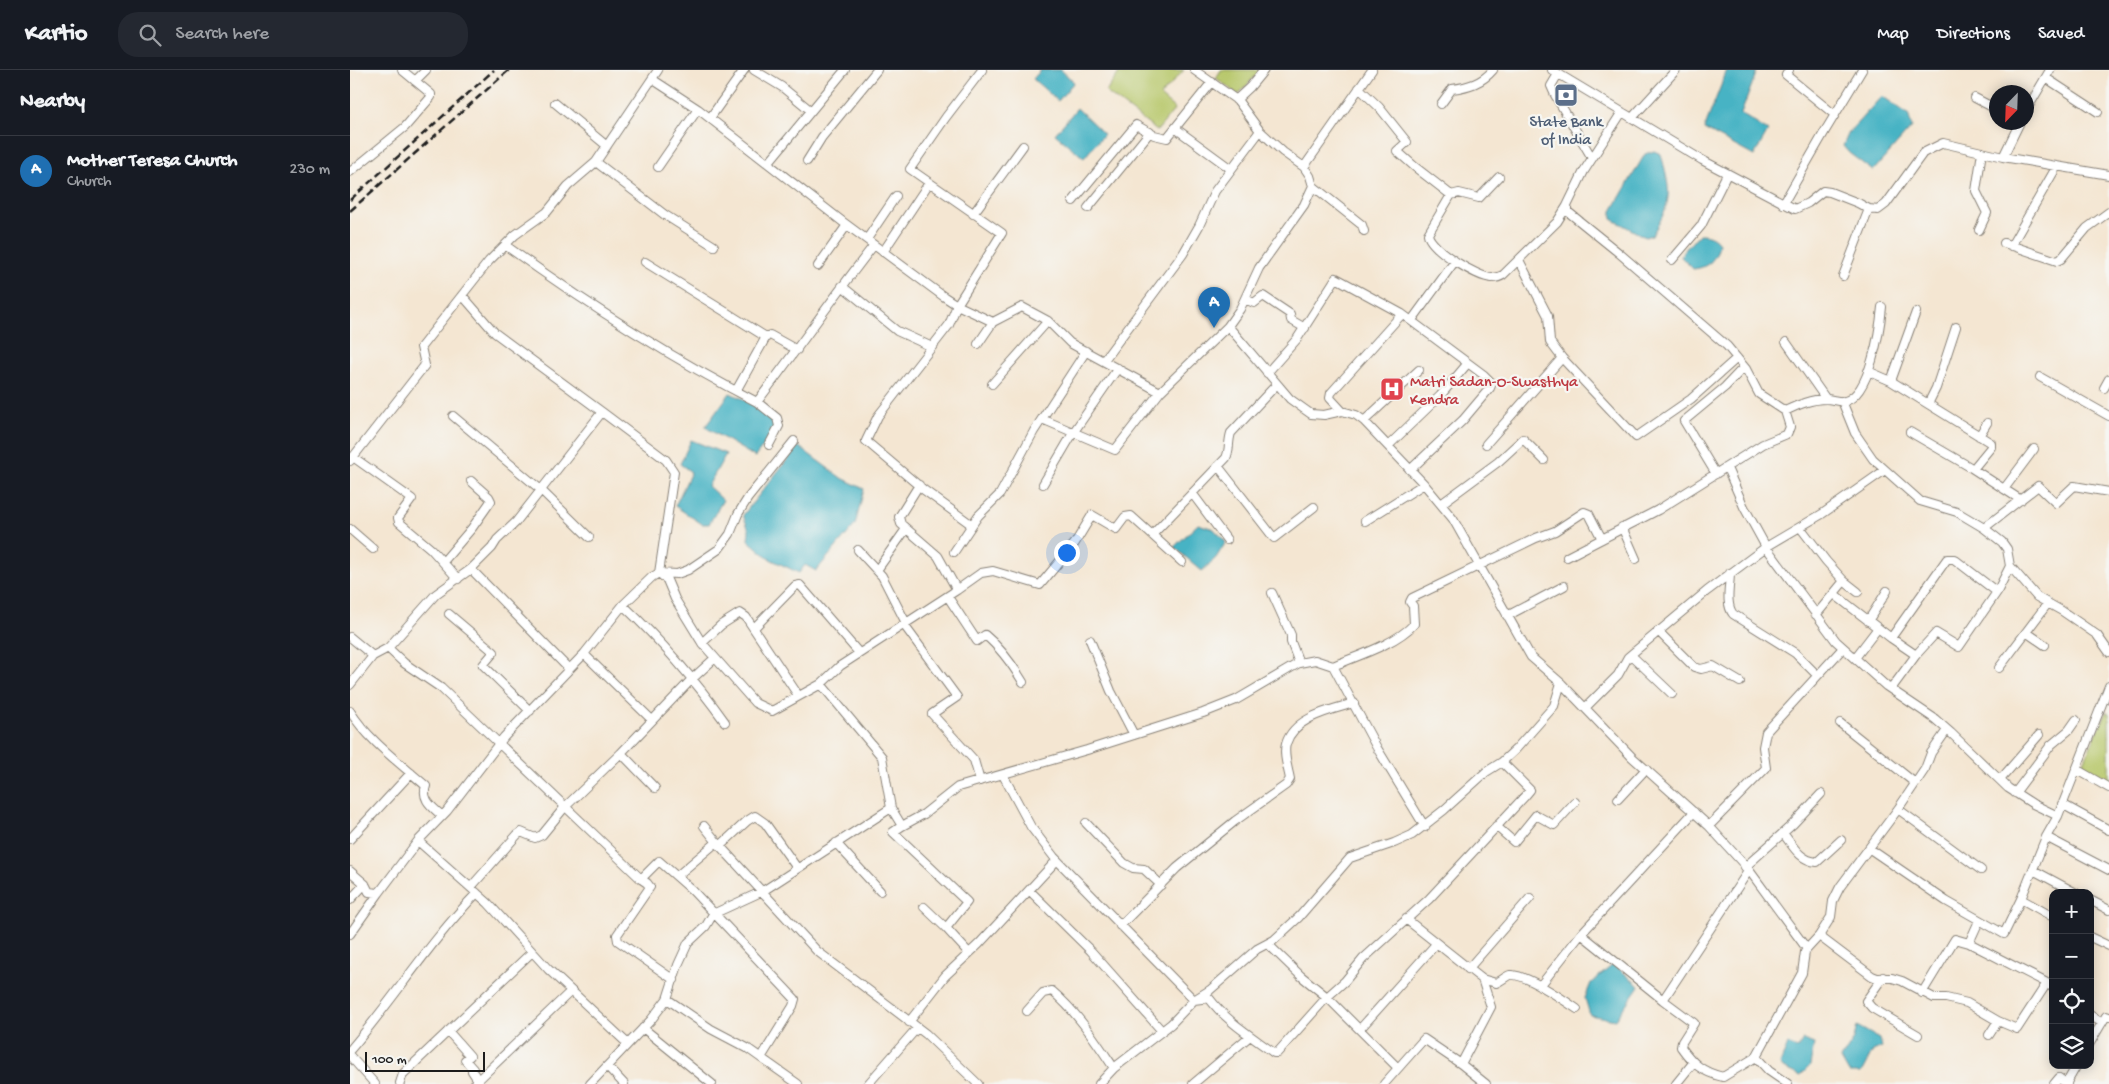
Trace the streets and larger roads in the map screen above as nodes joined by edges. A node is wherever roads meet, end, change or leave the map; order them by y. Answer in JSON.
{"nodes":[{"id":1,"x":402,"y":70,"type":"edge"},
{"id":2,"x":426,"y":70,"type":"edge"},
{"id":3,"x":658,"y":70,"type":"edge"},
{"id":4,"x":744,"y":70,"type":"edge"},
{"id":5,"x":754,"y":70,"type":"edge"},
{"id":6,"x":845,"y":70,"type":"edge"},
{"id":7,"x":877,"y":70,"type":"edge"},
{"id":8,"x":982,"y":70,"type":"edge"},
{"id":9,"x":1194,"y":70,"type":"edge"},
{"id":10,"x":1264,"y":70,"type":"edge"},
{"id":11,"x":1372,"y":70,"type":"edge"},
{"id":12,"x":1493,"y":70,"type":"edge"},
{"id":13,"x":1676,"y":70,"type":"edge"},
{"id":14,"x":1789,"y":70,"type":"edge"},
{"id":15,"x":1862,"y":70,"type":"edge"},
{"id":16,"x":2050,"y":70,"type":"edge"},
{"id":17,"x":1555,"y":72,"type":"edge"},
{"id":18,"x":2046,"y":78,"type":"junction"},
{"id":19,"x":652,"y":80,"type":"junction"},
{"id":20,"x":415,"y":81,"type":"junction"},
{"id":21,"x":1212,"y":82,"type":"junction"},
{"id":22,"x":1359,"y":88,"type":"junction"},
{"id":23,"x":2034,"y":97,"type":"edge"},
{"id":24,"x":1975,"y":98,"type":"dead end"},
{"id":25,"x":1236,"y":100,"type":"junction"},
{"id":26,"x":555,"y":103,"type":"dead end"},
{"id":27,"x":1441,"y":104,"type":"dead end"},
{"id":28,"x":1989,"y":105,"type":"edge"},
{"id":29,"x":698,"y":109,"type":"junction"},
{"id":30,"x":810,"y":110,"type":"junction"},
{"id":31,"x":1622,"y":112,"type":"junction"},
{"id":32,"x":2098,"y":112,"type":"dead end"},
{"id":33,"x":1835,"y":115,"type":"junction"},
{"id":34,"x":710,"y":118,"type":"junction"},
{"id":35,"x":1632,"y":118,"type":"junction"},
{"id":36,"x":1175,"y":128,"type":"junction"},
{"id":37,"x":2016,"y":130,"type":"edge"},
{"id":38,"x":1150,"y":132,"type":"junction"},
{"id":39,"x":1260,"y":132,"type":"junction"},
{"id":40,"x":607,"y":146,"type":"junction"},
{"id":41,"x":1023,"y":146,"type":"dead end"},
{"id":42,"x":1982,"y":152,"type":"junction"},
{"id":43,"x":2003,"y":157,"type":"junction"},
{"id":44,"x":1592,"y":158,"type":"junction"},
{"id":45,"x":807,"y":160,"type":"dead end"},
{"id":46,"x":596,"y":162,"type":"junction"},
{"id":47,"x":768,"y":162,"type":"junction"},
{"id":48,"x":2057,"y":166,"type":"junction"},
{"id":49,"x":1304,"y":167,"type":"junction"},
{"id":50,"x":658,"y":168,"type":"dead end"},
{"id":51,"x":1231,"y":170,"type":"junction"},
{"id":52,"x":350,"y":172,"type":"edge"},
{"id":53,"x":1727,"y":174,"type":"junction"},
{"id":54,"x":2109,"y":175,"type":"edge"},
{"id":55,"x":1499,"y":177,"type":"dead end"},
{"id":56,"x":929,"y":183,"type":"junction"},
{"id":57,"x":1313,"y":186,"type":"junction"},
{"id":58,"x":1451,"y":194,"type":"junction"},
{"id":59,"x":896,"y":196,"type":"dead end"},
{"id":60,"x":1073,"y":201,"type":"dead end"},
{"id":61,"x":1783,"y":204,"type":"junction"},
{"id":62,"x":1567,"y":206,"type":"junction"},
{"id":63,"x":1088,"y":208,"type":"dead end"},
{"id":64,"x":1869,"y":209,"type":"junction"},
{"id":65,"x":2109,"y":212,"type":"edge"},
{"id":66,"x":974,"y":214,"type":"junction"},
{"id":67,"x":847,"y":225,"type":"junction"},
{"id":68,"x":1979,"y":230,"type":"dead end"},
{"id":69,"x":1364,"y":231,"type":"dead end"},
{"id":70,"x":867,"y":239,"type":"junction"},
{"id":71,"x":504,"y":245,"type":"junction"},
{"id":72,"x":874,"y":245,"type":"junction"},
{"id":73,"x":714,"y":246,"type":"dead end"},
{"id":74,"x":883,"y":252,"type":"junction"},
{"id":75,"x":1519,"y":260,"type":"junction"},
{"id":76,"x":1672,"y":260,"type":"dead end"},
{"id":77,"x":1455,"y":261,"type":"junction"},
{"id":78,"x":645,"y":262,"type":"dead end"},
{"id":79,"x":818,"y":266,"type":"dead end"},
{"id":80,"x":1843,"y":276,"type":"dead end"},
{"id":81,"x":842,"y":286,"type":"junction"},
{"id":82,"x":462,"y":295,"type":"junction"},
{"id":83,"x":1245,"y":299,"type":"junction"},
{"id":84,"x":957,"y":305,"type":"junction"},
{"id":85,"x":1882,"y":308,"type":"dead end"},
{"id":86,"x":1916,"y":312,"type":"dead end"},
{"id":87,"x":1402,"y":314,"type":"junction"},
{"id":88,"x":1412,"y":320,"type":"junction"},
{"id":89,"x":1048,"y":321,"type":"junction"},
{"id":90,"x":993,"y":322,"type":"junction"},
{"id":91,"x":1228,"y":326,"type":"junction"},
{"id":92,"x":1956,"y":327,"type":"dead end"},
{"id":93,"x":1305,"y":328,"type":"junction"},
{"id":94,"x":766,"y":337,"type":"junction"},
{"id":95,"x":1786,"y":342,"type":"dead end"},
{"id":96,"x":978,"y":344,"type":"dead end"},
{"id":97,"x":932,"y":347,"type":"junction"},
{"id":98,"x":797,"y":350,"type":"junction"},
{"id":99,"x":1086,"y":351,"type":"junction"},
{"id":100,"x":1562,"y":358,"type":"junction"},
{"id":101,"x":1104,"y":360,"type":"junction"},
{"id":102,"x":1740,"y":362,"type":"junction"},
{"id":103,"x":1468,"y":363,"type":"junction"},
{"id":104,"x":1118,"y":368,"type":"junction"},
{"id":105,"x":1419,"y":370,"type":"dead end"},
{"id":106,"x":1868,"y":371,"type":"junction"},
{"id":107,"x":1267,"y":373,"type":"junction"},
{"id":108,"x":2040,"y":378,"type":"dead end"},
{"id":109,"x":2109,"y":380,"type":"edge"},
{"id":110,"x":1891,"y":382,"type":"junction"},
{"id":111,"x":992,"y":384,"type":"dead end"},
{"id":112,"x":1276,"y":384,"type":"junction"},
{"id":113,"x":2104,"y":388,"type":"dead end"},
{"id":114,"x":736,"y":391,"type":"junction"},
{"id":115,"x":1160,"y":392,"type":"junction"},
{"id":116,"x":1826,"y":399,"type":"junction"},
{"id":117,"x":1842,"y":401,"type":"junction"},
{"id":118,"x":757,"y":402,"type":"junction"},
{"id":119,"x":1928,"y":404,"type":"junction"},
{"id":120,"x":1342,"y":411,"type":"junction"},
{"id":121,"x":602,"y":412,"type":"junction"},
{"id":122,"x":1785,"y":412,"type":"junction"},
{"id":123,"x":453,"y":416,"type":"dead end"},
{"id":124,"x":2109,"y":416,"type":"edge"},
{"id":125,"x":1042,"y":419,"type":"junction"},
{"id":126,"x":1364,"y":421,"type":"junction"},
{"id":127,"x":1988,"y":423,"type":"dead end"},
{"id":128,"x":1910,"y":432,"type":"dead end"},
{"id":129,"x":1073,"y":433,"type":"junction"},
{"id":130,"x":1979,"y":436,"type":"junction"},
{"id":131,"x":794,"y":441,"type":"dead end"},
{"id":132,"x":1486,"y":444,"type":"dead end"},
{"id":133,"x":769,"y":445,"type":"dead end"},
{"id":134,"x":1388,"y":446,"type":"junction"},
{"id":135,"x":2034,"y":449,"type":"dead end"},
{"id":136,"x":352,"y":459,"type":"edge"},
{"id":137,"x":1544,"y":460,"type":"dead end"},
{"id":138,"x":1218,"y":466,"type":"junction"},
{"id":139,"x":1727,"y":468,"type":"junction"},
{"id":140,"x":1973,"y":469,"type":"junction"},
{"id":141,"x":1410,"y":470,"type":"junction"},
{"id":142,"x":1885,"y":470,"type":"junction"},
{"id":143,"x":1716,"y":474,"type":"junction"},
{"id":144,"x":471,"y":481,"type":"dead end"},
{"id":145,"x":1043,"y":484,"type":"dead end"},
{"id":146,"x":1424,"y":484,"type":"junction"},
{"id":147,"x":919,"y":485,"type":"junction"},
{"id":148,"x":2004,"y":489,"type":"junction"},
{"id":149,"x":541,"y":490,"type":"junction"},
{"id":150,"x":2109,"y":492,"type":"edge"},
{"id":151,"x":1192,"y":493,"type":"junction"},
{"id":152,"x":2021,"y":500,"type":"junction"},
{"id":153,"x":1441,"y":504,"type":"junction"},
{"id":154,"x":1314,"y":507,"type":"dead end"},
{"id":155,"x":1365,"y":521,"type":"dead end"},
{"id":156,"x":972,"y":525,"type":"junction"},
{"id":157,"x":1622,"y":527,"type":"junction"},
{"id":158,"x":1800,"y":527,"type":"junction"},
{"id":159,"x":1984,"y":528,"type":"junction"},
{"id":160,"x":350,"y":529,"type":"edge"},
{"id":161,"x":906,"y":529,"type":"junction"},
{"id":162,"x":1152,"y":535,"type":"junction"},
{"id":163,"x":589,"y":537,"type":"dead end"},
{"id":164,"x":1602,"y":539,"type":"junction"},
{"id":165,"x":1227,"y":540,"type":"dead end"},
{"id":166,"x":1766,"y":547,"type":"junction"},
{"id":167,"x":373,"y":549,"type":"dead end"},
{"id":168,"x":858,"y":550,"type":"dead end"},
{"id":169,"x":954,"y":552,"type":"dead end"},
{"id":170,"x":1567,"y":557,"type":"dead end"},
{"id":171,"x":1636,"y":559,"type":"dead end"},
{"id":172,"x":443,"y":562,"type":"junction"},
{"id":173,"x":1182,"y":562,"type":"dead end"},
{"id":174,"x":1479,"y":566,"type":"junction"},
{"id":175,"x":2010,"y":566,"type":"junction"},
{"id":176,"x":471,"y":570,"type":"junction"},
{"id":177,"x":877,"y":570,"type":"junction"},
{"id":178,"x":659,"y":573,"type":"junction"},
{"id":179,"x":1730,"y":574,"type":"junction"},
{"id":180,"x":458,"y":579,"type":"junction"},
{"id":181,"x":1844,"y":581,"type":"junction"},
{"id":182,"x":1564,"y":586,"type":"dead end"},
{"id":183,"x":957,"y":590,"type":"junction"},
{"id":184,"x":1887,"y":591,"type":"dead end"},
{"id":185,"x":1858,"y":592,"type":"dead end"},
{"id":186,"x":1997,"y":592,"type":"junction"},
{"id":187,"x":1272,"y":593,"type":"dead end"},
{"id":188,"x":1834,"y":594,"type":"junction"},
{"id":189,"x":948,"y":597,"type":"junction"},
{"id":190,"x":2048,"y":603,"type":"junction"},
{"id":191,"x":623,"y":605,"type":"junction"},
{"id":192,"x":449,"y":614,"type":"dead end"},
{"id":193,"x":1816,"y":615,"type":"junction"},
{"id":194,"x":1507,"y":616,"type":"junction"},
{"id":195,"x":1868,"y":621,"type":"junction"},
{"id":196,"x":905,"y":624,"type":"junction"},
{"id":197,"x":754,"y":628,"type":"junction"},
{"id":198,"x":1878,"y":628,"type":"junction"},
{"id":199,"x":1658,"y":631,"type":"junction"},
{"id":200,"x":2026,"y":632,"type":"junction"},
{"id":201,"x":350,"y":637,"type":"edge"},
{"id":202,"x":1891,"y":638,"type":"junction"},
{"id":203,"x":1090,"y":640,"type":"dead end"},
{"id":204,"x":702,"y":643,"type":"junction"},
{"id":205,"x":2045,"y":645,"type":"dead end"},
{"id":206,"x":388,"y":648,"type":"junction"},
{"id":207,"x":1843,"y":648,"type":"junction"},
{"id":208,"x":2109,"y":652,"type":"edge"},
{"id":209,"x":859,"y":653,"type":"junction"},
{"id":210,"x":584,"y":654,"type":"junction"},
{"id":211,"x":1631,"y":655,"type":"junction"},
{"id":212,"x":1916,"y":655,"type":"junction"},
{"id":213,"x":373,"y":656,"type":"junction"},
{"id":214,"x":715,"y":658,"type":"junction"},
{"id":215,"x":1855,"y":658,"type":"junction"},
{"id":216,"x":1299,"y":663,"type":"junction"},
{"id":217,"x":1332,"y":666,"type":"junction"},
{"id":218,"x":1999,"y":668,"type":"dead end"},
{"id":219,"x":569,"y":669,"type":"junction"},
{"id":220,"x":1817,"y":675,"type":"junction"},
{"id":221,"x":692,"y":679,"type":"junction"},
{"id":222,"x":1023,"y":682,"type":"dead end"},
{"id":223,"x":1740,"y":682,"type":"dead end"},
{"id":224,"x":1561,"y":683,"type":"junction"},
{"id":225,"x":821,"y":684,"type":"junction"},
{"id":226,"x":350,"y":685,"type":"edge"},
{"id":227,"x":2109,"y":686,"type":"edge"},
{"id":228,"x":1891,"y":689,"type":"junction"},
{"id":229,"x":1672,"y":694,"type":"dead end"},
{"id":230,"x":798,"y":696,"type":"junction"},
{"id":231,"x":1354,"y":703,"type":"junction"},
{"id":232,"x":2102,"y":705,"type":"junction"},
{"id":233,"x":1585,"y":708,"type":"junction"},
{"id":234,"x":2109,"y":709,"type":"edge"},
{"id":235,"x":350,"y":711,"type":"edge"},
{"id":236,"x":530,"y":711,"type":"junction"},
{"id":237,"x":652,"y":720,"type":"junction"},
{"id":238,"x":2076,"y":720,"type":"dead end"},
{"id":239,"x":725,"y":722,"type":"dead end"},
{"id":240,"x":1840,"y":723,"type":"dead end"},
{"id":241,"x":1947,"y":730,"type":"junction"},
{"id":242,"x":1134,"y":735,"type":"junction"},
{"id":243,"x":2039,"y":735,"type":"dead end"},
{"id":244,"x":499,"y":744,"type":"junction"},
{"id":245,"x":621,"y":754,"type":"junction"},
{"id":246,"x":1502,"y":762,"type":"junction"},
{"id":247,"x":1646,"y":769,"type":"junction"},
{"id":248,"x":2076,"y":769,"type":"junction"},
{"id":249,"x":411,"y":773,"type":"junction"},
{"id":250,"x":1003,"y":775,"type":"junction"},
{"id":251,"x":2000,"y":780,"type":"junction"},
{"id":252,"x":980,"y":781,"type":"junction"},
{"id":253,"x":1915,"y":783,"type":"junction"},
{"id":254,"x":655,"y":788,"type":"dead end"},
{"id":255,"x":2109,"y":788,"type":"edge"},
{"id":256,"x":2015,"y":793,"type":"junction"},
{"id":257,"x":1821,"y":794,"type":"dead end"},
{"id":258,"x":1618,"y":799,"type":"dead end"},
{"id":259,"x":1576,"y":802,"type":"dead end"},
{"id":260,"x":2062,"y":804,"type":"junction"},
{"id":261,"x":564,"y":808,"type":"junction"},
{"id":262,"x":891,"y":808,"type":"junction"},
{"id":263,"x":1898,"y":809,"type":"junction"},
{"id":264,"x":1694,"y":812,"type":"junction"},
{"id":265,"x":442,"y":816,"type":"junction"},
{"id":266,"x":2058,"y":816,"type":"junction"},
{"id":267,"x":1086,"y":823,"type":"dead end"},
{"id":268,"x":704,"y":826,"type":"dead end"},
{"id":269,"x":902,"y":826,"type":"junction"},
{"id":270,"x":1496,"y":826,"type":"junction"},
{"id":271,"x":1709,"y":826,"type":"junction"},
{"id":272,"x":1425,"y":827,"type":"junction"},
{"id":273,"x":2109,"y":830,"type":"edge"},
{"id":274,"x":1783,"y":833,"type":"junction"},
{"id":275,"x":2046,"y":837,"type":"junction"},
{"id":276,"x":350,"y":839,"type":"edge"},
{"id":277,"x":1841,"y":840,"type":"dead end"},
{"id":278,"x":418,"y":841,"type":"junction"},
{"id":279,"x":836,"y":843,"type":"junction"},
{"id":280,"x":719,"y":844,"type":"junction"},
{"id":281,"x":1870,"y":849,"type":"junction"},
{"id":282,"x":1057,"y":860,"type":"junction"},
{"id":283,"x":797,"y":868,"type":"junction"},
{"id":284,"x":1747,"y":868,"type":"junction"},
{"id":285,"x":1981,"y":870,"type":"dead end"},
{"id":286,"x":2033,"y":870,"type":"junction"},
{"id":287,"x":2109,"y":870,"type":"edge"},
{"id":288,"x":350,"y":871,"type":"edge"},
{"id":289,"x":677,"y":876,"type":"junction"},
{"id":290,"x":641,"y":879,"type":"junction"},
{"id":291,"x":365,"y":884,"type":"junction"},
{"id":292,"x":1161,"y":885,"type":"junction"},
{"id":293,"x":2069,"y":889,"type":"edge"},
{"id":294,"x":474,"y":890,"type":"junction"},
{"id":295,"x":1029,"y":890,"type":"junction"},
{"id":296,"x":763,"y":891,"type":"junction"},
{"id":297,"x":880,"y":891,"type":"dead end"},
{"id":298,"x":379,"y":893,"type":"junction"},
{"id":299,"x":1530,"y":898,"type":"dead end"},
{"id":300,"x":2021,"y":899,"type":"junction"},
{"id":301,"x":350,"y":900,"type":"edge"},
{"id":302,"x":2094,"y":902,"type":"edge"},
{"id":303,"x":924,"y":907,"type":"dead end"},
{"id":304,"x":2109,"y":910,"type":"edge"},
{"id":305,"x":713,"y":914,"type":"junction"},
{"id":306,"x":2049,"y":915,"type":"edge"},
{"id":307,"x":1406,"y":919,"type":"junction"},
{"id":308,"x":1979,"y":921,"type":"junction"},
{"id":309,"x":1120,"y":926,"type":"junction"},
{"id":310,"x":946,"y":928,"type":"junction"},
{"id":311,"x":350,"y":934,"type":"edge"},
{"id":312,"x":1581,"y":934,"type":"junction"},
{"id":313,"x":1819,"y":936,"type":"junction"},
{"id":314,"x":2094,"y":939,"type":"edge"},
{"id":315,"x":1970,"y":943,"type":"junction"},
{"id":316,"x":1436,"y":944,"type":"junction"},
{"id":317,"x":1269,"y":945,"type":"junction"},
{"id":318,"x":2109,"y":946,"type":"edge"},
{"id":319,"x":1807,"y":949,"type":"junction"},
{"id":320,"x":532,"y":952,"type":"junction"},
{"id":321,"x":968,"y":952,"type":"junction"},
{"id":322,"x":1468,"y":969,"type":"junction"},
{"id":323,"x":1883,"y":977,"type":"junction"},
{"id":324,"x":1482,"y":979,"type":"junction"},
{"id":325,"x":674,"y":980,"type":"junction"},
{"id":326,"x":2049,"y":984,"type":"edge"},
{"id":327,"x":1540,"y":986,"type":"junction"},
{"id":328,"x":2049,"y":986,"type":"edge"},
{"id":329,"x":571,"y":991,"type":"junction"},
{"id":330,"x":1922,"y":993,"type":"junction"},
{"id":331,"x":1327,"y":997,"type":"junction"},
{"id":332,"x":667,"y":999,"type":"junction"},
{"id":333,"x":1194,"y":1000,"type":"junction"},
{"id":334,"x":1663,"y":1000,"type":"junction"},
{"id":335,"x":1576,"y":1010,"type":"dead end"},
{"id":336,"x":1027,"y":1012,"type":"dead end"},
{"id":337,"x":2108,"y":1015,"type":"edge"},
{"id":338,"x":2094,"y":1018,"type":"edge"},
{"id":339,"x":1998,"y":1021,"type":"junction"},
{"id":340,"x":909,"y":1022,"type":"junction"},
{"id":341,"x":2102,"y":1023,"type":"junction"},
{"id":342,"x":644,"y":1028,"type":"junction"},
{"id":343,"x":918,"y":1028,"type":"junction"},
{"id":344,"x":1360,"y":1029,"type":"junction"},
{"id":345,"x":448,"y":1031,"type":"junction"},
{"id":346,"x":1162,"y":1031,"type":"junction"},
{"id":347,"x":1918,"y":1035,"type":"dead end"},
{"id":348,"x":1989,"y":1035,"type":"dead end"},
{"id":349,"x":1250,"y":1036,"type":"junction"},
{"id":350,"x":2094,"y":1036,"type":"edge"},
{"id":351,"x":628,"y":1044,"type":"junction"},
{"id":352,"x":350,"y":1050,"type":"edge"},
{"id":353,"x":350,"y":1056,"type":"edge"},
{"id":354,"x":1756,"y":1057,"type":"junction"},
{"id":355,"x":761,"y":1058,"type":"junction"},
{"id":356,"x":1693,"y":1063,"type":"junction"},
{"id":357,"x":1461,"y":1064,"type":"junction"},
{"id":358,"x":607,"y":1066,"type":"junction"},
{"id":359,"x":1114,"y":1068,"type":"junction"},
{"id":360,"x":1398,"y":1068,"type":"junction"},
{"id":361,"x":2075,"y":1069,"type":"edge"},
{"id":362,"x":477,"y":1082,"type":"edge"},
{"id":363,"x":374,"y":1084,"type":"edge"},
{"id":364,"x":400,"y":1084,"type":"edge"},
{"id":365,"x":590,"y":1084,"type":"edge"},
{"id":366,"x":624,"y":1084,"type":"edge"},
{"id":367,"x":712,"y":1084,"type":"edge"},
{"id":368,"x":798,"y":1084,"type":"edge"},
{"id":369,"x":868,"y":1084,"type":"edge"},
{"id":370,"x":978,"y":1084,"type":"edge"},
{"id":371,"x":1099,"y":1084,"type":"edge"},
{"id":372,"x":1193,"y":1084,"type":"edge"},
{"id":373,"x":1384,"y":1084,"type":"edge"},
{"id":374,"x":1485,"y":1084,"type":"edge"},
{"id":375,"x":1676,"y":1084,"type":"edge"},
{"id":376,"x":1788,"y":1084,"type":"edge"},
{"id":377,"x":2054,"y":1084,"type":"edge"},
{"id":378,"x":2066,"y":1084,"type":"edge"}],
"edges":[{"from":1,"to":20,"type":"street"},
{"from":2,"to":20,"type":"street"},
{"from":3,"to":19,"type":"street"},
{"from":4,"to":34,"type":"street"},
{"from":5,"to":30,"type":"street"},
{"from":6,"to":30,"type":"street"},
{"from":7,"to":45,"type":"street"},
{"from":8,"to":56,"type":"street"},
{"from":9,"to":21,"type":"street"},
{"from":10,"to":25,"type":"street"},
{"from":11,"to":22,"type":"street"},
{"from":12,"to":27,"type":"street"},
{"from":13,"to":35,"type":"street"},
{"from":14,"to":33,"type":"street"},
{"from":15,"to":33,"type":"street"},
{"from":16,"to":18,"type":"street"},
{"from":17,"to":31,"type":"street"},
{"from":17,"to":44,"type":"street"},
{"from":18,"to":23,"type":"street"},
{"from":18,"to":32,"type":"street"},
{"from":19,"to":29,"type":"street"},
{"from":19,"to":40,"type":"street"},
{"from":20,"to":52,"type":"street"},
{"from":21,"to":25,"type":"street"},
{"from":21,"to":36,"type":"street"},
{"from":22,"to":49,"type":"street"},
{"from":22,"to":58,"type":"street"},
{"from":24,"to":28,"type":"street"},
{"from":25,"to":39,"type":"street"},
{"from":26,"to":40,"type":"street"},
{"from":29,"to":34,"type":"street"},
{"from":29,"to":50,"type":"street"},
{"from":30,"to":47,"type":"street"},
{"from":31,"to":35,"type":"street"},
{"from":31,"to":44,"type":"street"},
{"from":33,"to":61,"type":"street"},
{"from":34,"to":47,"type":"street"},
{"from":35,"to":53,"type":"street"},
{"from":36,"to":38,"type":"street"},
{"from":36,"to":51,"type":"street"},
{"from":37,"to":43,"type":"street"},
{"from":38,"to":60,"type":"street"},
{"from":38,"to":63,"type":"street"},
{"from":39,"to":49,"type":"street"},
{"from":39,"to":51,"type":"street"},
{"from":40,"to":46,"type":"street"},
{"from":41,"to":66,"type":"street"},
{"from":42,"to":43,"type":"street"},
{"from":42,"to":64,"type":"street"},
{"from":42,"to":68,"type":"street"},
{"from":43,"to":48,"type":"street"},
{"from":44,"to":62,"type":"street"},
{"from":46,"to":71,"type":"street"},
{"from":46,"to":73,"type":"street"},
{"from":47,"to":67,"type":"street"},
{"from":48,"to":54,"type":"street"},
{"from":48,"to":65,"type":"street"},
{"from":49,"to":57,"type":"street"},
{"from":51,"to":101,"type":"street"},
{"from":53,"to":61,"type":"street"},
{"from":53,"to":76,"type":"street"},
{"from":55,"to":58,"type":"street"},
{"from":56,"to":66,"type":"street"},
{"from":56,"to":74,"type":"street"},
{"from":57,"to":69,"type":"street"},
{"from":57,"to":83,"type":"street"},
{"from":58,"to":77,"type":"street"},
{"from":59,"to":70,"type":"street"},
{"from":61,"to":64,"type":"street"},
{"from":62,"to":75,"type":"street"},
{"from":62,"to":102,"type":"street"},
{"from":64,"to":80,"type":"street"},
{"from":66,"to":84,"type":"street"},
{"from":67,"to":70,"type":"street"},
{"from":67,"to":79,"type":"street"},
{"from":70,"to":72,"type":"street"},
{"from":71,"to":82,"type":"street"},
{"from":71,"to":114,"type":"street"},
{"from":72,"to":74,"type":"street"},
{"from":72,"to":81,"type":"street"},
{"from":74,"to":84,"type":"street"},
{"from":75,"to":77,"type":"street"},
{"from":75,"to":100,"type":"street"},
{"from":77,"to":88,"type":"street"},
{"from":78,"to":94,"type":"street"},
{"from":81,"to":97,"type":"street"},
{"from":81,"to":98,"type":"street"},
{"from":82,"to":121,"type":"street"},
{"from":82,"to":136,"type":"street"},
{"from":83,"to":91,"type":"street"},
{"from":83,"to":93,"type":"street"},
{"from":84,"to":90,"type":"street"},
{"from":84,"to":97,"type":"street"},
{"from":85,"to":106,"type":"street"},
{"from":86,"to":110,"type":"street"},
{"from":87,"to":88,"type":"street"},
{"from":87,"to":93,"type":"street"},
{"from":87,"to":120,"type":"street"},
{"from":88,"to":103,"type":"street"},
{"from":89,"to":90,"type":"street"},
{"from":89,"to":99,"type":"street"},
{"from":89,"to":111,"type":"street"},
{"from":90,"to":96,"type":"street"},
{"from":91,"to":107,"type":"street"},
{"from":91,"to":115,"type":"street"},
{"from":92,"to":119,"type":"street"},
{"from":93,"to":107,"type":"street"},
{"from":94,"to":98,"type":"street"},
{"from":94,"to":114,"type":"street"},
{"from":95,"to":116,"type":"street"},
{"from":97,"to":147,"type":"street"},
{"from":98,"to":118,"type":"street"},
{"from":99,"to":101,"type":"street"},
{"from":99,"to":125,"type":"street"},
{"from":100,"to":102,"type":"street"},
{"from":100,"to":132,"type":"street"},
{"from":101,"to":104,"type":"street"},
{"from":102,"to":122,"type":"street"},
{"from":102,"to":143,"type":"street"},
{"from":103,"to":134,"type":"street"},
{"from":103,"to":141,"type":"street"},
{"from":104,"to":115,"type":"street"},
{"from":104,"to":129,"type":"street"},
{"from":105,"to":126,"type":"street"},
{"from":106,"to":110,"type":"street"},
{"from":106,"to":117,"type":"street"},
{"from":107,"to":112,"type":"street"},
{"from":108,"to":124,"type":"street"},
{"from":109,"to":113,"type":"street"},
{"from":110,"to":119,"type":"street"},
{"from":112,"to":120,"type":"street"},
{"from":112,"to":138,"type":"street"},
{"from":114,"to":118,"type":"street"},
{"from":115,"to":129,"type":"street"},
{"from":116,"to":117,"type":"street"},
{"from":116,"to":122,"type":"street"},
{"from":117,"to":142,"type":"street"},
{"from":118,"to":133,"type":"street"},
{"from":119,"to":130,"type":"street"},
{"from":120,"to":126,"type":"street"},
{"from":121,"to":149,"type":"street"},
{"from":121,"to":178,"type":"street"},
{"from":122,"to":139,"type":"street"},
{"from":123,"to":149,"type":"street"},
{"from":125,"to":129,"type":"street"},
{"from":125,"to":156,"type":"street"},
{"from":126,"to":134,"type":"street"},
{"from":127,"to":130,"type":"street"},
{"from":128,"to":140,"type":"street"},
{"from":129,"to":145,"type":"street"},
{"from":130,"to":140,"type":"street"},
{"from":131,"to":178,"type":"street"},
{"from":134,"to":141,"type":"street"},
{"from":135,"to":148,"type":"street"},
{"from":136,"to":172,"type":"street"},
{"from":137,"to":153,"type":"street"},
{"from":138,"to":151,"type":"street"},
{"from":138,"to":154,"type":"street"},
{"from":139,"to":143,"type":"street"},
{"from":139,"to":166,"type":"street"},
{"from":140,"to":148,"type":"street"},
{"from":141,"to":146,"type":"street"},
{"from":142,"to":158,"type":"street"},
{"from":142,"to":159,"type":"street"},
{"from":143,"to":157,"type":"street"},
{"from":144,"to":172,"type":"street"},
{"from":146,"to":153,"type":"street"},
{"from":146,"to":155,"type":"street"},
{"from":147,"to":156,"type":"street"},
{"from":147,"to":161,"type":"street"},
{"from":148,"to":152,"type":"street"},
{"from":149,"to":163,"type":"street"},
{"from":149,"to":176,"type":"street"},
{"from":150,"to":152,"type":"street"},
{"from":151,"to":162,"type":"street"},
{"from":151,"to":165,"type":"street"},
{"from":152,"to":159,"type":"street"},
{"from":153,"to":174,"type":"street"},
{"from":156,"to":169,"type":"street"},
{"from":157,"to":164,"type":"street"},
{"from":157,"to":171,"type":"street"},
{"from":158,"to":166,"type":"street"},
{"from":158,"to":181,"type":"street"},
{"from":159,"to":175,"type":"street"},
{"from":160,"to":167,"type":"street"},
{"from":161,"to":177,"type":"street"},
{"from":161,"to":183,"type":"street"},
{"from":162,"to":173,"type":"street"},
{"from":162,"to":183,"type":"street"},
{"from":164,"to":170,"type":"street"},
{"from":164,"to":174,"type":"street"},
{"from":166,"to":179,"type":"street"},
{"from":166,"to":193,"type":"street"},
{"from":168,"to":177,"type":"street"},
{"from":172,"to":180,"type":"street"},
{"from":174,"to":194,"type":"street"},
{"from":174,"to":217,"type":"street"},
{"from":175,"to":186,"type":"street"},
{"from":175,"to":190,"type":"street"},
{"from":176,"to":180,"type":"street"},
{"from":176,"to":219,"type":"street"},
{"from":177,"to":196,"type":"street"},
{"from":178,"to":191,"type":"street"},
{"from":178,"to":204,"type":"street"},
{"from":179,"to":199,"type":"street"},
{"from":179,"to":220,"type":"street"},
{"from":180,"to":206,"type":"street"},
{"from":181,"to":185,"type":"street"},
{"from":181,"to":188,"type":"street"},
{"from":182,"to":194,"type":"street"},
{"from":183,"to":189,"type":"street"},
{"from":184,"to":195,"type":"street"},
{"from":186,"to":202,"type":"street"},
{"from":186,"to":212,"type":"street"},
{"from":187,"to":216,"type":"street"},
{"from":188,"to":193,"type":"street"},
{"from":188,"to":195,"type":"street"},
{"from":189,"to":196,"type":"street"},
{"from":189,"to":222,"type":"street"},
{"from":190,"to":200,"type":"street"},
{"from":190,"to":208,"type":"street"},
{"from":191,"to":210,"type":"street"},
{"from":191,"to":221,"type":"street"},
{"from":192,"to":236,"type":"street"},
{"from":193,"to":207,"type":"street"},
{"from":194,"to":224,"type":"street"},
{"from":195,"to":198,"type":"street"},
{"from":196,"to":209,"type":"street"},
{"from":196,"to":252,"type":"street"},
{"from":197,"to":204,"type":"street"},
{"from":197,"to":209,"type":"street"},
{"from":197,"to":230,"type":"street"},
{"from":198,"to":202,"type":"street"},
{"from":198,"to":215,"type":"street"},
{"from":199,"to":211,"type":"street"},
{"from":199,"to":223,"type":"street"},
{"from":200,"to":205,"type":"street"},
{"from":200,"to":218,"type":"street"},
{"from":201,"to":213,"type":"street"},
{"from":202,"to":212,"type":"street"},
{"from":203,"to":242,"type":"street"},
{"from":204,"to":214,"type":"street"},
{"from":206,"to":213,"type":"street"},
{"from":206,"to":244,"type":"street"},
{"from":207,"to":215,"type":"street"},
{"from":207,"to":220,"type":"street"},
{"from":209,"to":225,"type":"street"},
{"from":210,"to":219,"type":"street"},
{"from":210,"to":237,"type":"street"},
{"from":211,"to":229,"type":"street"},
{"from":211,"to":233,"type":"street"},
{"from":212,"to":228,"type":"street"},
{"from":213,"to":226,"type":"street"},
{"from":214,"to":221,"type":"street"},
{"from":214,"to":230,"type":"street"},
{"from":215,"to":228,"type":"street"},
{"from":216,"to":217,"type":"street"},
{"from":216,"to":242,"type":"street"},
{"from":217,"to":231,"type":"street"},
{"from":219,"to":236,"type":"street"},
{"from":220,"to":271,"type":"street"},
{"from":221,"to":237,"type":"street"},
{"from":221,"to":239,"type":"street"},
{"from":224,"to":233,"type":"street"},
{"from":224,"to":246,"type":"street"},
{"from":225,"to":230,"type":"street"},
{"from":225,"to":262,"type":"street"},
{"from":227,"to":232,"type":"street"},
{"from":228,"to":241,"type":"street"},
{"from":231,"to":272,"type":"street"},
{"from":231,"to":292,"type":"street"},
{"from":232,"to":234,"type":"street"},
{"from":232,"to":248,"type":"street"},
{"from":233,"to":247,"type":"street"},
{"from":235,"to":249,"type":"street"},
{"from":236,"to":244,"type":"street"},
{"from":237,"to":245,"type":"street"},
{"from":238,"to":256,"type":"street"},
{"from":240,"to":253,"type":"street"},
{"from":241,"to":251,"type":"street"},
{"from":241,"to":253,"type":"street"},
{"from":242,"to":250,"type":"street"},
{"from":243,"to":251,"type":"street"},
{"from":244,"to":261,"type":"street"},
{"from":244,"to":265,"type":"street"},
{"from":245,"to":254,"type":"street"},
{"from":245,"to":261,"type":"street"},
{"from":246,"to":270,"type":"street"},
{"from":246,"to":272,"type":"street"},
{"from":247,"to":258,"type":"street"},
{"from":247,"to":264,"type":"street"},
{"from":248,"to":255,"type":"street"},
{"from":248,"to":260,"type":"street"},
{"from":249,"to":265,"type":"street"},
{"from":249,"to":276,"type":"street"},
{"from":250,"to":252,"type":"street"},
{"from":250,"to":282,"type":"street"},
{"from":251,"to":256,"type":"street"},
{"from":252,"to":269,"type":"street"},
{"from":253,"to":263,"type":"street"},
{"from":256,"to":266,"type":"street"},
{"from":257,"to":274,"type":"street"},
{"from":259,"to":270,"type":"street"},
{"from":260,"to":266,"type":"street"},
{"from":260,"to":273,"type":"street"},
{"from":261,"to":290,"type":"street"},
{"from":261,"to":294,"type":"street"},
{"from":262,"to":269,"type":"street"},
{"from":262,"to":279,"type":"street"},
{"from":263,"to":281,"type":"street"},
{"from":263,"to":285,"type":"street"},
{"from":264,"to":271,"type":"street"},
{"from":264,"to":312,"type":"street"},
{"from":265,"to":278,"type":"street"},
{"from":266,"to":275,"type":"street"},
{"from":267,"to":292,"type":"street"},
{"from":268,"to":280,"type":"street"},
{"from":269,"to":310,"type":"street"},
{"from":270,"to":307,"type":"street"},
{"from":271,"to":284,"type":"street"},
{"from":272,"to":317,"type":"street"},
{"from":274,"to":277,"type":"street"},
{"from":274,"to":284,"type":"street"},
{"from":275,"to":286,"type":"street"},
{"from":275,"to":287,"type":"street"},
{"from":278,"to":294,"type":"street"},
{"from":278,"to":298,"type":"street"},
{"from":279,"to":283,"type":"street"},
{"from":279,"to":297,"type":"street"},
{"from":280,"to":283,"type":"street"},
{"from":280,"to":289,"type":"street"},
{"from":280,"to":296,"type":"street"},
{"from":281,"to":308,"type":"street"},
{"from":281,"to":313,"type":"street"},
{"from":282,"to":295,"type":"street"},
{"from":282,"to":309,"type":"street"},
{"from":283,"to":296,"type":"street"},
{"from":284,"to":319,"type":"street"},
{"from":284,"to":334,"type":"street"},
{"from":286,"to":293,"type":"street"},
{"from":286,"to":300,"type":"street"},
{"from":288,"to":291,"type":"street"},
{"from":289,"to":290,"type":"street"},
{"from":289,"to":305,"type":"street"},
{"from":290,"to":325,"type":"street"},
{"from":291,"to":298,"type":"street"},
{"from":291,"to":301,"type":"street"},
{"from":292,"to":309,"type":"street"},
{"from":294,"to":320,"type":"street"},
{"from":294,"to":352,"type":"street"},
{"from":295,"to":321,"type":"street"},
{"from":295,"to":346,"type":"street"},
{"from":296,"to":305,"type":"street"},
{"from":296,"to":340,"type":"street"},
{"from":298,"to":311,"type":"street"},
{"from":299,"to":322,"type":"street"},
{"from":300,"to":306,"type":"street"},
{"from":300,"to":308,"type":"street"},
{"from":302,"to":304,"type":"street"},
{"from":303,"to":310,"type":"street"},
{"from":305,"to":325,"type":"street"},
{"from":305,"to":355,"type":"street"},
{"from":307,"to":316,"type":"street"},
{"from":307,"to":331,"type":"street"},
{"from":308,"to":315,"type":"street"},
{"from":309,"to":333,"type":"street"},
{"from":310,"to":321,"type":"street"},
{"from":312,"to":327,"type":"street"},
{"from":312,"to":334,"type":"street"},
{"from":313,"to":319,"type":"street"},
{"from":313,"to":323,"type":"street"},
{"from":314,"to":318,"type":"street"},
{"from":315,"to":326,"type":"street"},
{"from":315,"to":330,"type":"street"},
{"from":316,"to":322,"type":"street"},
{"from":316,"to":344,"type":"street"},
{"from":317,"to":331,"type":"street"},
{"from":317,"to":333,"type":"street"},
{"from":319,"to":354,"type":"street"},
{"from":320,"to":329,"type":"street"},
{"from":320,"to":345,"type":"street"},
{"from":321,"to":340,"type":"street"},
{"from":322,"to":324,"type":"street"},
{"from":323,"to":330,"type":"street"},
{"from":323,"to":347,"type":"street"},
{"from":324,"to":327,"type":"street"},
{"from":324,"to":357,"type":"street"},
{"from":325,"to":332,"type":"street"},
{"from":327,"to":335,"type":"street"},
{"from":328,"to":339,"type":"street"},
{"from":329,"to":351,"type":"street"},
{"from":329,"to":362,"type":"street"},
{"from":330,"to":339,"type":"street"},
{"from":331,"to":344,"type":"street"},
{"from":331,"to":349,"type":"street"},
{"from":332,"to":342,"type":"street"},
{"from":332,"to":355,"type":"street"},
{"from":333,"to":346,"type":"street"},
{"from":333,"to":349,"type":"street"},
{"from":334,"to":356,"type":"street"},
{"from":336,"to":359,"type":"street"},
{"from":337,"to":341,"type":"street"},
{"from":338,"to":341,"type":"street"},
{"from":339,"to":348,"type":"street"},
{"from":340,"to":343,"type":"street"},
{"from":341,"to":350,"type":"street"},
{"from":342,"to":351,"type":"street"},
{"from":342,"to":367,"type":"street"},
{"from":343,"to":369,"type":"street"},
{"from":343,"to":370,"type":"street"},
{"from":344,"to":360,"type":"street"},
{"from":345,"to":362,"type":"street"},
{"from":345,"to":364,"type":"street"},
{"from":346,"to":359,"type":"street"},
{"from":349,"to":372,"type":"street"},
{"from":351,"to":358,"type":"street"},
{"from":353,"to":363,"type":"street"},
{"from":354,"to":356,"type":"street"},
{"from":354,"to":376,"type":"street"},
{"from":355,"to":368,"type":"street"},
{"from":356,"to":375,"type":"street"},
{"from":357,"to":360,"type":"street"},
{"from":357,"to":374,"type":"street"},
{"from":358,"to":365,"type":"street"},
{"from":358,"to":366,"type":"street"},
{"from":359,"to":371,"type":"street"},
{"from":360,"to":373,"type":"street"},
{"from":361,"to":378,"type":"street"},
{"from":377,"to":378,"type":"street"}]}
